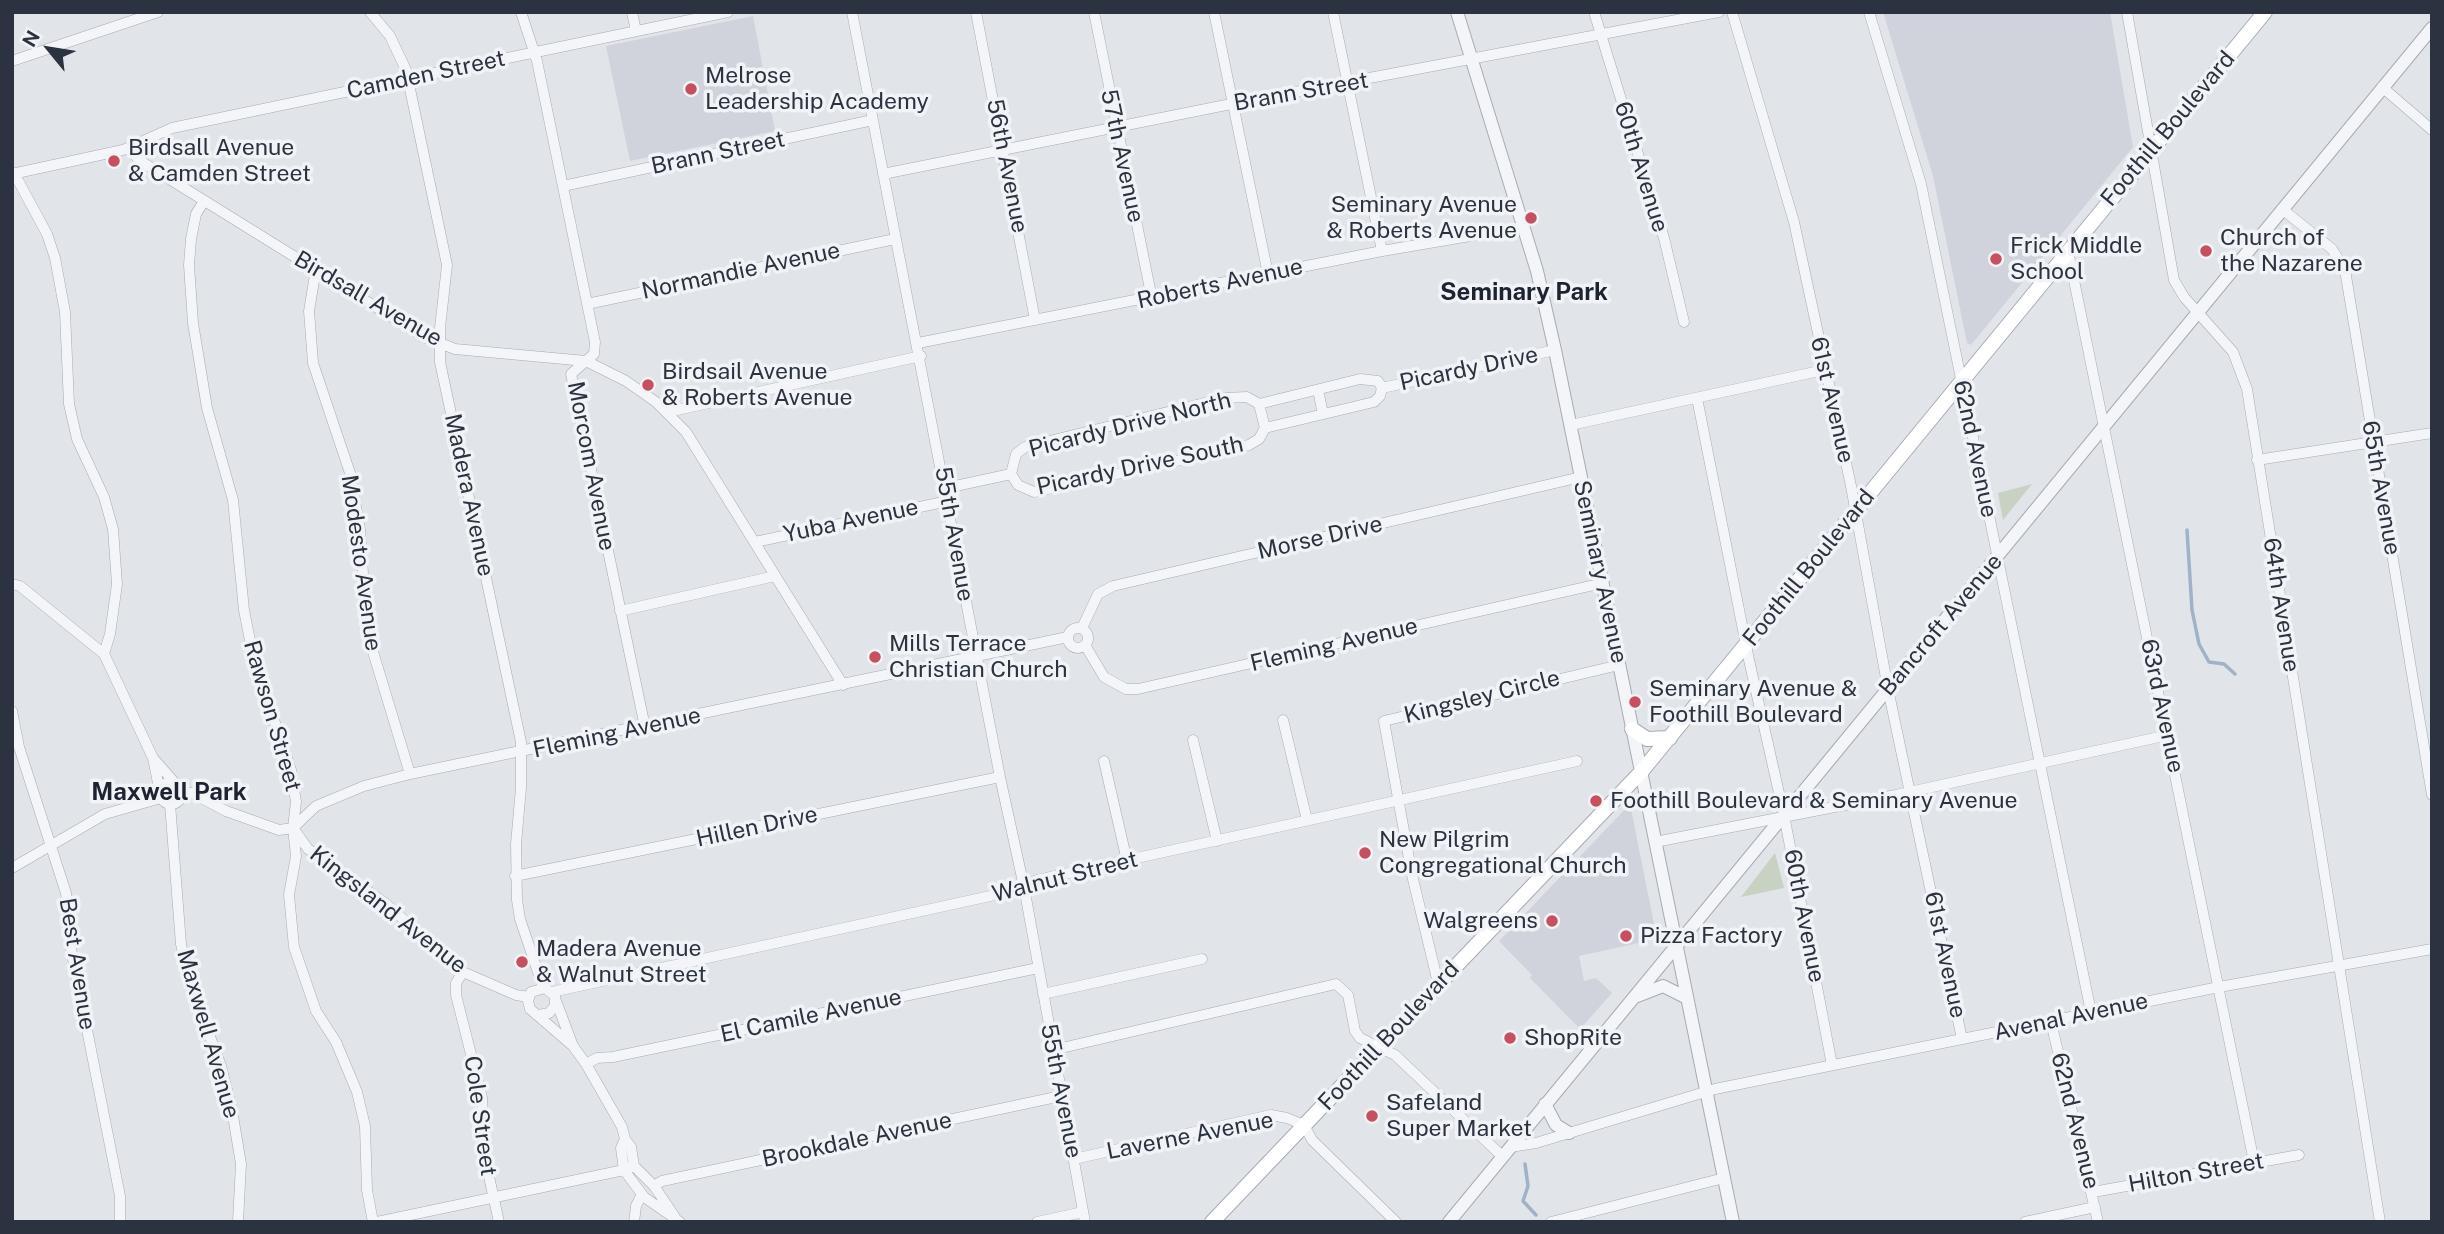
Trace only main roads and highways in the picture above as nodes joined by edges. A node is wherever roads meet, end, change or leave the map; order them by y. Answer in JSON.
{"nodes":[{"id":1,"x":2265,"y":12,"type":"edge"},
{"id":2,"x":1632,"y":729,"type":"road end"},
{"id":3,"x":1670,"y":738,"type":"junction"},
{"id":4,"x":1212,"y":1222,"type":"edge"}],
"edges":[{"from":1,"to":3,"type":"main road","name":"Foothill Boulevard"},
{"from":2,"to":3,"type":"main road"},
{"from":3,"to":4,"type":"main road","name":"Foothill Boulevard"}]}
